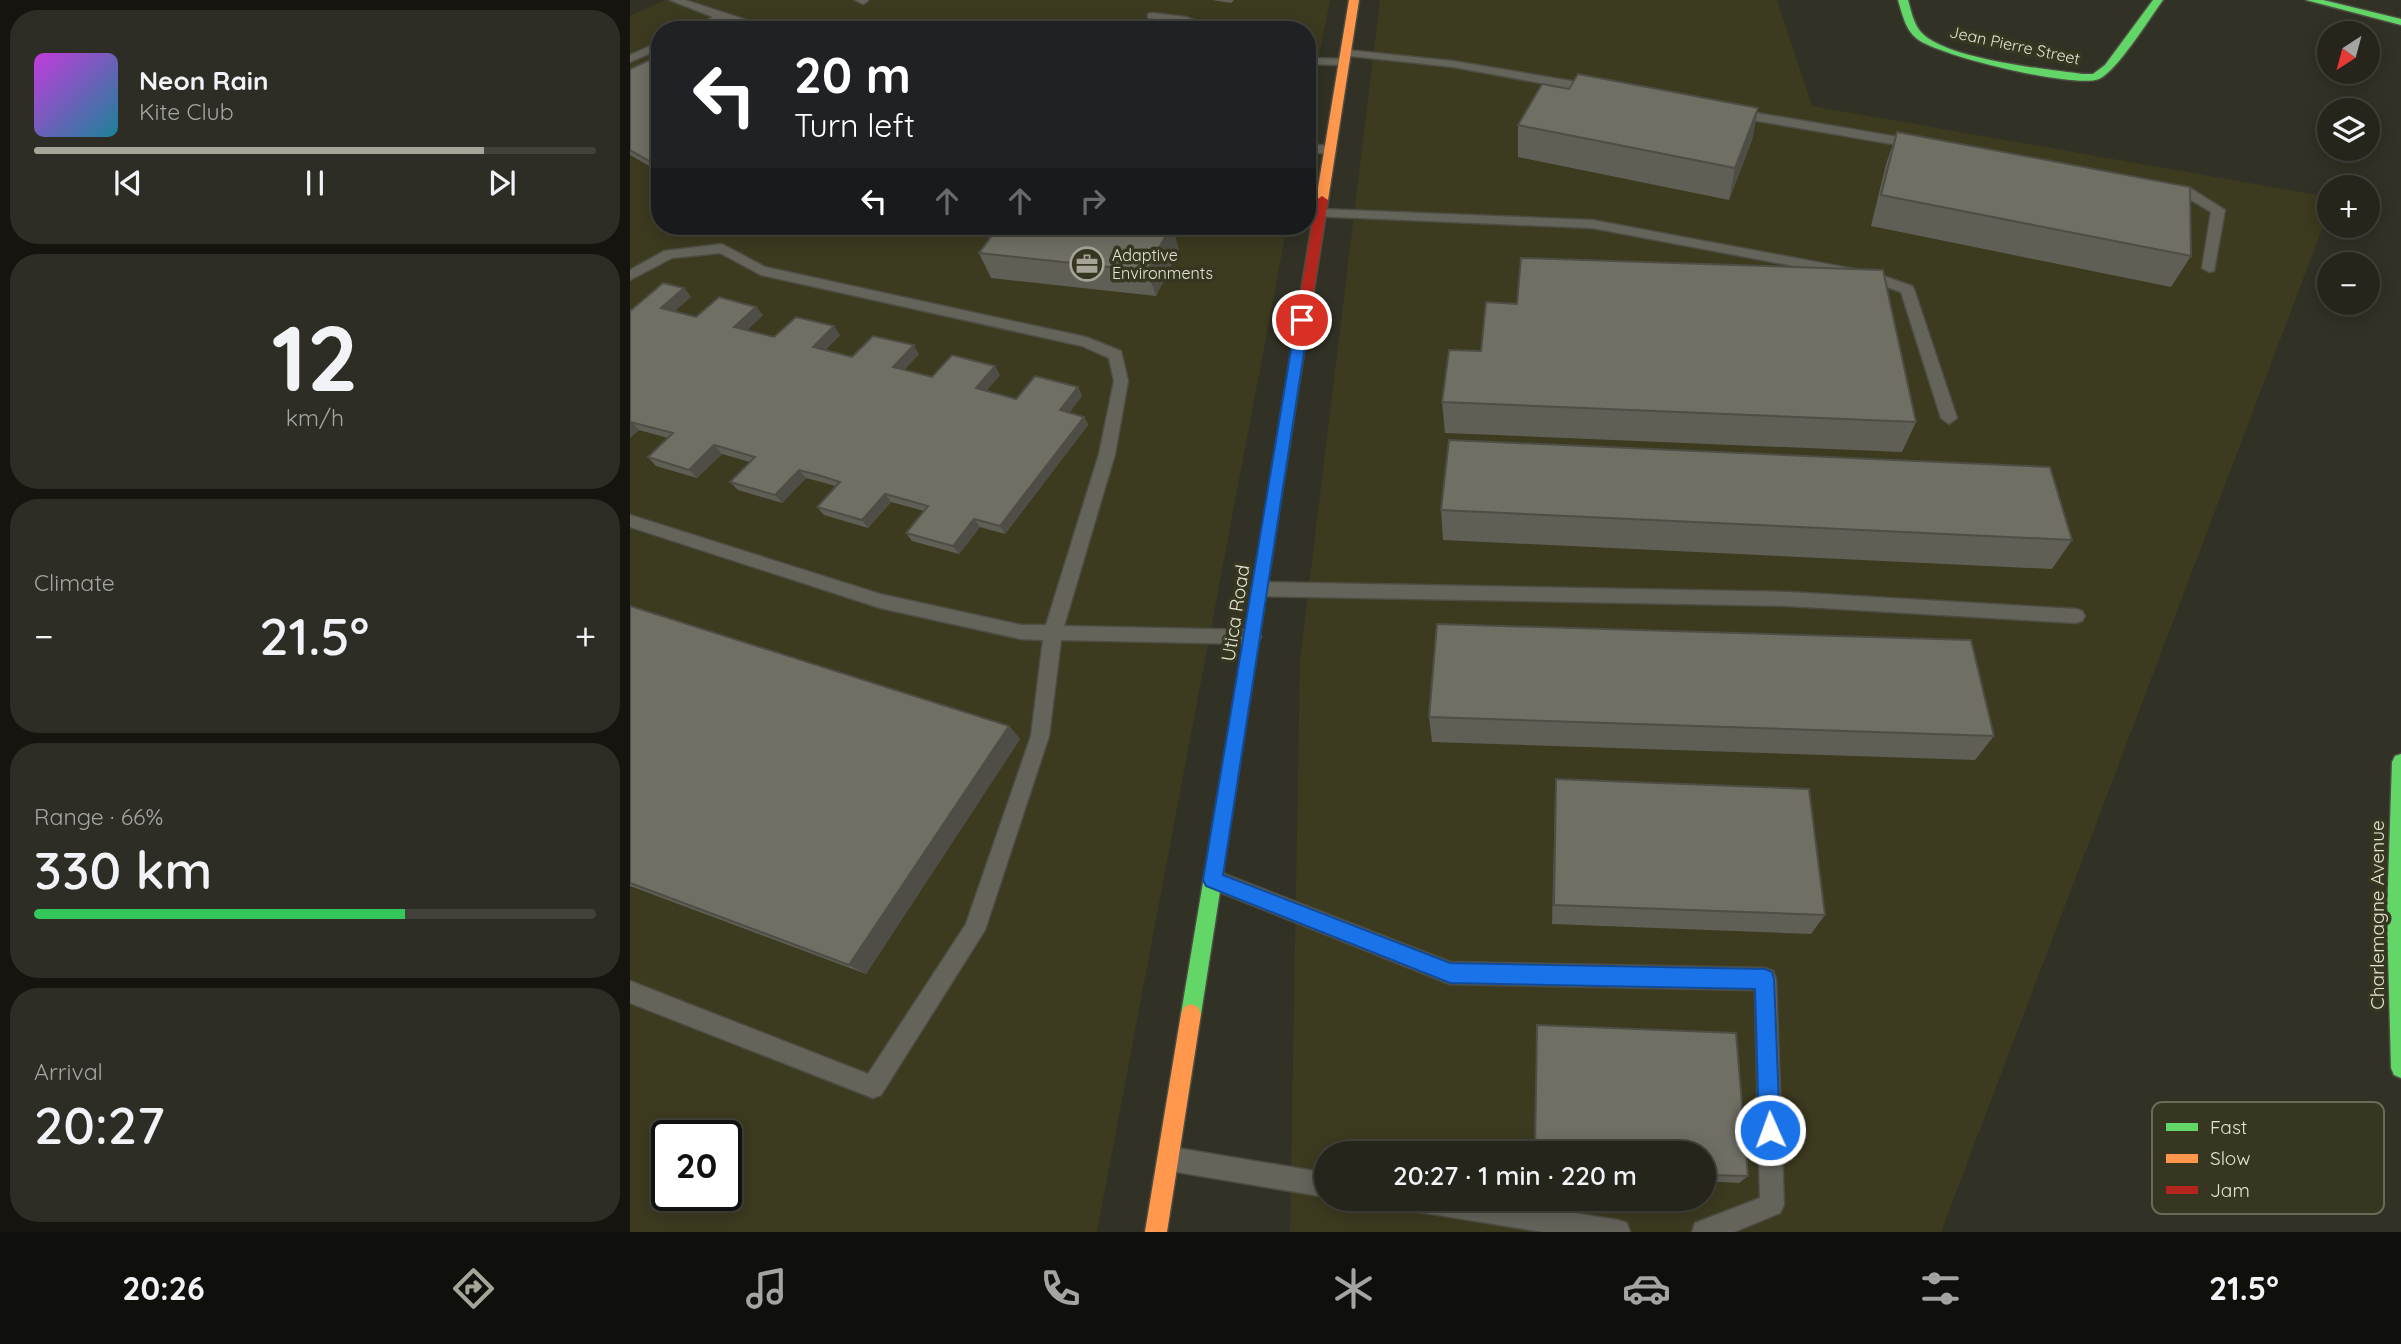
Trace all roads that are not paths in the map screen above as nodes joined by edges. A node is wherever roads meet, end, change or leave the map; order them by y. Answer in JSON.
{"nodes":[{"id":1,"x":675,"y":0,"type":"edge"},
{"id":2,"x":1354,"y":0,"type":"edge"},
{"id":3,"x":1903,"y":0,"type":"edge"},
{"id":4,"x":2158,"y":0,"type":"edge"},
{"id":5,"x":2311,"y":0,"type":"edge"},
{"id":6,"x":1152,"y":16,"type":"dead end"},
{"id":7,"x":722,"y":17,"type":"junction"},
{"id":8,"x":713,"y":21,"type":"edge"},
{"id":9,"x":737,"y":21,"type":"edge"},
{"id":10,"x":1188,"y":21,"type":"edge"},
{"id":11,"x":2401,"y":22,"type":"edge"},
{"id":12,"x":651,"y":50,"type":"edge"},
{"id":13,"x":1345,"y":58,"type":"junction"},
{"id":14,"x":630,"y":59,"type":"edge"},
{"id":15,"x":1316,"y":60,"type":"edge"},
{"id":16,"x":1602,"y":90,"type":"edge"},
{"id":17,"x":1724,"y":111,"type":"edge"},
{"id":18,"x":1927,"y":146,"type":"edge"},
{"id":19,"x":1316,"y":149,"type":"edge"},
{"id":20,"x":1330,"y":150,"type":"junction"},
{"id":21,"x":2158,"y":186,"type":"edge"},
{"id":22,"x":1319,"y":213,"type":"junction"},
{"id":23,"x":1316,"y":232,"type":"edge"},
{"id":24,"x":1316,"y":235,"type":"edge"},
{"id":25,"x":2209,"y":268,"type":"dead end"},
{"id":26,"x":630,"y":276,"type":"edge"},
{"id":27,"x":1949,"y":418,"type":"dead end"},
{"id":28,"x":630,"y":521,"type":"edge"},
{"id":29,"x":1260,"y":589,"type":"junction"},
{"id":30,"x":2076,"y":616,"type":"dead end"},
{"id":31,"x":1053,"y":632,"type":"junction"},
{"id":32,"x":1252,"y":637,"type":"junction"},
{"id":33,"x":2401,"y":762,"type":"edge"},
{"id":34,"x":1213,"y":880,"type":"junction"},
{"id":35,"x":630,"y":992,"type":"edge"},
{"id":36,"x":2401,"y":1068,"type":"edge"},
{"id":37,"x":1168,"y":1159,"type":"junction"},
{"id":38,"x":1314,"y":1183,"type":"edge"},
{"id":39,"x":1488,"y":1211,"type":"edge"},
{"id":40,"x":1156,"y":1232,"type":"edge"},
{"id":41,"x":1618,"y":1232,"type":"edge"},
{"id":42,"x":1704,"y":1232,"type":"edge"}],
"edges":[{"from":1,"to":7,"type":"lane"},
{"from":2,"to":13,"type":"street","name":"Utica Road"},
{"from":3,"to":4,"type":"street","name":"Jean Pierre Street"},
{"from":5,"to":11,"type":"street"},
{"from":6,"to":10,"type":"lane"},
{"from":7,"to":8,"type":"lane"},
{"from":7,"to":9,"type":"lane"},
{"from":12,"to":14,"type":"lane"},
{"from":13,"to":15,"type":"lane"},
{"from":13,"to":16,"type":"lane"},
{"from":13,"to":20,"type":"street","name":"Utica Road"},
{"from":17,"to":18,"type":"lane"},
{"from":19,"to":20,"type":"lane"},
{"from":20,"to":22,"type":"street","name":"Utica Road"},
{"from":21,"to":25,"type":"lane"},
{"from":22,"to":23,"type":"street","name":"Utica Road"},
{"from":22,"to":27,"type":"lane"},
{"from":24,"to":29,"type":"street","name":"Utica Road"},
{"from":26,"to":31,"type":"lane"},
{"from":28,"to":31,"type":"lane"},
{"from":29,"to":30,"type":"lane"},
{"from":29,"to":32,"type":"street","name":"Utica Road"},
{"from":31,"to":32,"type":"lane"},
{"from":31,"to":35,"type":"lane"},
{"from":32,"to":34,"type":"street","name":"Utica Road"},
{"from":33,"to":36,"type":"street","name":"Charlemagne Avenue"},
{"from":34,"to":37,"type":"street","name":"Utica Road"},
{"from":34,"to":42,"type":"lane"},
{"from":37,"to":38,"type":"lane"},
{"from":37,"to":40,"type":"street","name":"Utica Road"},
{"from":39,"to":41,"type":"lane"}]}
